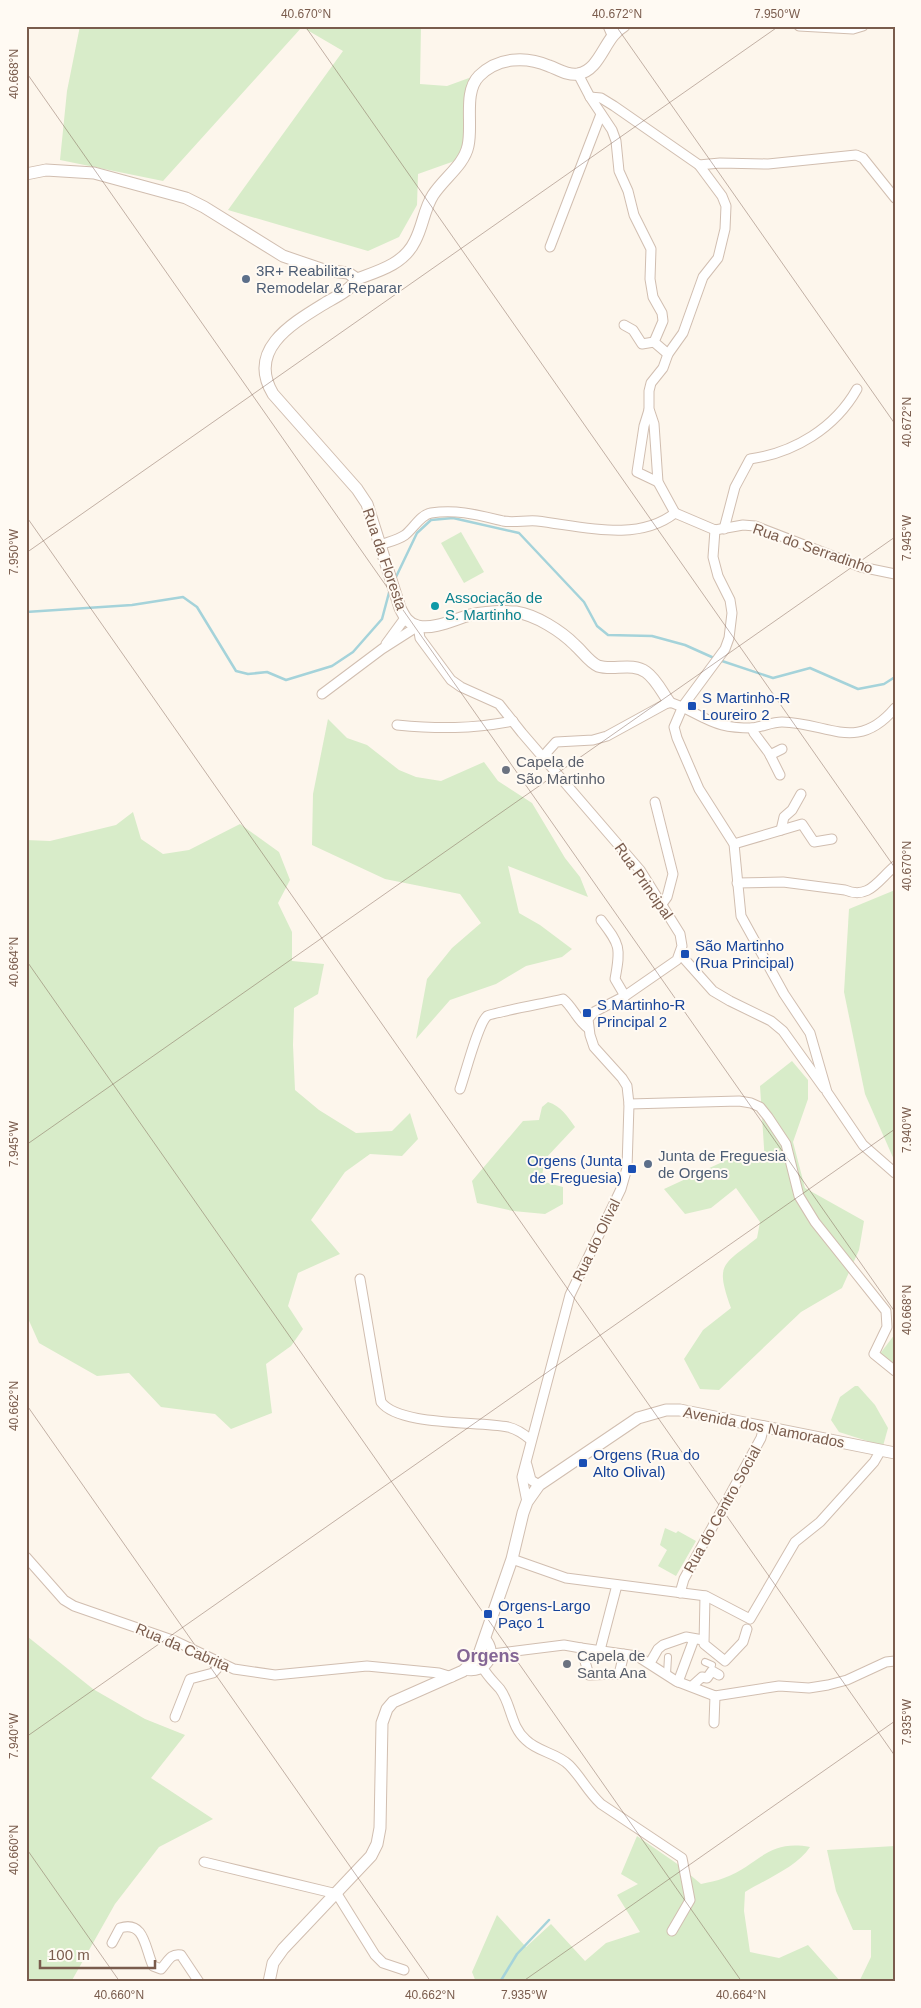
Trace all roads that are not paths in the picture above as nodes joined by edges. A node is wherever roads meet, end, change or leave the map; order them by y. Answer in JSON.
{"nodes":[{"id":1,"x":624,"y":26,"type":"edge"},
{"id":2,"x":799,"y":26,"type":"edge"},
{"id":3,"x":863,"y":26,"type":"edge"},
{"id":4,"x":610,"y":31,"type":"edge"},
{"id":5,"x":578,"y":74,"type":"junction"},
{"id":6,"x":590,"y":97,"type":"junction"},
{"id":7,"x":601,"y":114,"type":"junction"},
{"id":8,"x":699,"y":166,"type":"junction"},
{"id":9,"x":26,"y":174,"type":"edge"},
{"id":10,"x":895,"y":198,"type":"edge"},
{"id":11,"x":550,"y":247,"type":"dead end"},
{"id":12,"x":357,"y":279,"type":"junction"},
{"id":13,"x":624,"y":325,"type":"dead end"},
{"id":14,"x":654,"y":342,"type":"junction"},
{"id":15,"x":668,"y":354,"type":"junction"},
{"id":16,"x":857,"y":389,"type":"dead end"},
{"id":17,"x":649,"y":409,"type":"junction"},
{"id":18,"x":658,"y":482,"type":"junction"},
{"id":19,"x":675,"y":513,"type":"junction"},
{"id":20,"x":720,"y":530,"type":"junction"},
{"id":21,"x":380,"y":545,"type":"junction"},
{"id":22,"x":895,"y":574,"type":"edge"},
{"id":23,"x":406,"y":618,"type":"junction"},
{"id":24,"x":418,"y":626,"type":"junction"},
{"id":25,"x":382,"y":648,"type":"junction"},
{"id":26,"x":322,"y":694,"type":"dead end"},
{"id":27,"x":669,"y":702,"type":"junction"},
{"id":28,"x":682,"y":706,"type":"junction"},
{"id":29,"x":895,"y":708,"type":"edge"},
{"id":30,"x":513,"y":721,"type":"junction"},
{"id":31,"x":397,"y":725,"type":"dead end"},
{"id":32,"x":752,"y":728,"type":"junction"},
{"id":33,"x":782,"y":749,"type":"dead end"},
{"id":34,"x":770,"y":755,"type":"junction"},
{"id":35,"x":548,"y":763,"type":"junction"},
{"id":36,"x":780,"y":775,"type":"dead end"},
{"id":37,"x":801,"y":794,"type":"dead end"},
{"id":38,"x":655,"y":802,"type":"dead end"},
{"id":39,"x":781,"y":830,"type":"junction"},
{"id":40,"x":832,"y":839,"type":"dead end"},
{"id":41,"x":734,"y":844,"type":"junction"},
{"id":42,"x":895,"y":866,"type":"edge"},
{"id":43,"x":737,"y":883,"type":"junction"},
{"id":44,"x":662,"y":904,"type":"junction"},
{"id":45,"x":601,"y":920,"type":"dead end"},
{"id":46,"x":680,"y":954,"type":"junction"},
{"id":47,"x":625,"y":996,"type":"junction"},
{"id":48,"x":588,"y":1028,"type":"junction"},
{"id":49,"x":460,"y":1089,"type":"dead end"},
{"id":50,"x":827,"y":1092,"type":"junction"},
{"id":51,"x":629,"y":1104,"type":"junction"},
{"id":52,"x":895,"y":1174,"type":"edge"},
{"id":53,"x":360,"y":1279,"type":"dead end"},
{"id":54,"x":895,"y":1371,"type":"edge"},
{"id":55,"x":764,"y":1426,"type":"junction"},
{"id":56,"x":531,"y":1440,"type":"junction"},
{"id":57,"x":881,"y":1450,"type":"junction"},
{"id":58,"x":894,"y":1451,"type":"edge"},
{"id":59,"x":526,"y":1460,"type":"junction"},
{"id":60,"x":540,"y":1485,"type":"junction"},
{"id":61,"x":527,"y":1502,"type":"junction"},
{"id":62,"x":26,"y":1557,"type":"edge"},
{"id":63,"x":512,"y":1559,"type":"junction"},
{"id":64,"x":617,"y":1585,"type":"junction"},
{"id":65,"x":680,"y":1593,"type":"junction"},
{"id":66,"x":705,"y":1596,"type":"junction"},
{"id":67,"x":747,"y":1628,"type":"dead end"},
{"id":68,"x":485,"y":1638,"type":"junction"},
{"id":69,"x":699,"y":1639,"type":"junction"},
{"id":70,"x":581,"y":1648,"type":"junction"},
{"id":71,"x":600,"y":1650,"type":"junction"},
{"id":72,"x":492,"y":1654,"type":"junction"},
{"id":73,"x":624,"y":1654,"type":"junction"},
{"id":74,"x":718,"y":1655,"type":"junction"},
{"id":75,"x":668,"y":1657,"type":"dead end"},
{"id":76,"x":891,"y":1661,"type":"edge"},
{"id":77,"x":650,"y":1663,"type":"junction"},
{"id":78,"x":221,"y":1664,"type":"junction"},
{"id":79,"x":484,"y":1668,"type":"junction"},
{"id":80,"x":466,"y":1670,"type":"junction"},
{"id":81,"x":667,"y":1674,"type":"junction"},
{"id":82,"x":452,"y":1677,"type":"junction"},
{"id":83,"x":678,"y":1682,"type":"junction"},
{"id":84,"x":692,"y":1686,"type":"junction"},
{"id":85,"x":715,"y":1696,"type":"junction"},
{"id":86,"x":175,"y":1718,"type":"dead end"},
{"id":87,"x":714,"y":1723,"type":"dead end"},
{"id":88,"x":204,"y":1862,"type":"dead end"},
{"id":89,"x":337,"y":1894,"type":"junction"},
{"id":90,"x":672,"y":1931,"type":"dead end"},
{"id":91,"x":112,"y":1943,"type":"dead end"},
{"id":92,"x":404,"y":1970,"type":"dead end"},
{"id":93,"x":199,"y":1982,"type":"edge"},
{"id":94,"x":269,"y":1982,"type":"edge"}],
"edges":[{"from":1,"to":4,"type":"street"},
{"from":2,"to":3,"type":"street"},
{"from":4,"to":5,"type":"street"},
{"from":5,"to":6,"type":"street"},
{"from":5,"to":12,"type":"street"},
{"from":6,"to":7,"type":"street"},
{"from":6,"to":8,"type":"street"},
{"from":7,"to":11,"type":"street"},
{"from":7,"to":14,"type":"street"},
{"from":8,"to":10,"type":"street"},
{"from":8,"to":15,"type":"street"},
{"from":9,"to":12,"type":"street"},
{"from":12,"to":21,"type":"street","name":"Rua da Floresta"},
{"from":13,"to":14,"type":"street"},
{"from":14,"to":15,"type":"street"},
{"from":15,"to":17,"type":"street"},
{"from":16,"to":20,"type":"street"},
{"from":17,"to":18,"type":"street"},
{"from":17,"to":18,"type":"street"},
{"from":18,"to":19,"type":"street"},
{"from":19,"to":20,"type":"street"},
{"from":19,"to":21,"type":"street"},
{"from":20,"to":22,"type":"street","name":"Rua do Serradinho"},
{"from":20,"to":28,"type":"street"},
{"from":21,"to":23,"type":"street","name":"Rua da Floresta"},
{"from":23,"to":24,"type":"street","name":"Rua da Floresta"},
{"from":23,"to":25,"type":"street"},
{"from":24,"to":25,"type":"street"},
{"from":24,"to":27,"type":"street","name":"Rua da Floresta"},
{"from":24,"to":30,"type":"street","name":"Rua Principal"},
{"from":25,"to":26,"type":"street"},
{"from":27,"to":28,"type":"street"},
{"from":27,"to":35,"type":"street"},
{"from":28,"to":32,"type":"street"},
{"from":28,"to":41,"type":"street"},
{"from":29,"to":32,"type":"street"},
{"from":30,"to":31,"type":"street"},
{"from":30,"to":35,"type":"street","name":"Rua Principal"},
{"from":32,"to":34,"type":"street"},
{"from":33,"to":34,"type":"street"},
{"from":34,"to":36,"type":"street"},
{"from":35,"to":44,"type":"street","name":"Rua Principal"},
{"from":37,"to":39,"type":"street"},
{"from":38,"to":44,"type":"street"},
{"from":39,"to":40,"type":"street"},
{"from":39,"to":41,"type":"street"},
{"from":41,"to":43,"type":"street"},
{"from":42,"to":43,"type":"street"},
{"from":43,"to":50,"type":"street"},
{"from":44,"to":46,"type":"street","name":"Rua Principal"},
{"from":45,"to":47,"type":"street"},
{"from":46,"to":47,"type":"street"},
{"from":46,"to":50,"type":"street"},
{"from":47,"to":48,"type":"street"},
{"from":48,"to":49,"type":"street","name":"Rua do Olival"},
{"from":48,"to":51,"type":"street","name":"Rua do Olival"},
{"from":50,"to":52,"type":"street"},
{"from":51,"to":54,"type":"street"},
{"from":51,"to":56,"type":"street","name":"Rua do Olival"},
{"from":53,"to":56,"type":"street"},
{"from":55,"to":57,"type":"street","name":"Avenida dos Namorados"},
{"from":55,"to":60,"type":"street","name":"Avenida dos Namorados"},
{"from":55,"to":65,"type":"street","name":"Rua do Centro Social"},
{"from":56,"to":59,"type":"street","name":"Rua do Olival"},
{"from":57,"to":58,"type":"street","name":"Avenida dos Namorados"},
{"from":57,"to":66,"type":"street"},
{"from":59,"to":60,"type":"street"},
{"from":59,"to":61,"type":"street","name":"Rua do Olival"},
{"from":60,"to":61,"type":"street","name":"Avenida dos Namorados"},
{"from":61,"to":63,"type":"street","name":"Avenida dos Namorados"},
{"from":62,"to":78,"type":"street","name":"Rua da Cabrita"},
{"from":63,"to":64,"type":"street"},
{"from":63,"to":68,"type":"street","name":"Avenida dos Namorados"},
{"from":64,"to":65,"type":"street"},
{"from":64,"to":71,"type":"street"},
{"from":65,"to":66,"type":"street"},
{"from":66,"to":69,"type":"street"},
{"from":67,"to":74,"type":"street"},
{"from":68,"to":72,"type":"street"},
{"from":68,"to":80,"type":"street","name":"Avenida dos Namorados"},
{"from":69,"to":74,"type":"street"},
{"from":69,"to":77,"type":"street"},
{"from":69,"to":83,"type":"street"},
{"from":70,"to":71,"type":"street"},
{"from":70,"to":72,"type":"street"},
{"from":70,"to":73,"type":"street"},
{"from":71,"to":73,"type":"street"},
{"from":72,"to":79,"type":"street"},
{"from":73,"to":77,"type":"street"},
{"from":74,"to":84,"type":"street"},
{"from":75,"to":81,"type":"street"},
{"from":76,"to":85,"type":"street"},
{"from":77,"to":81,"type":"street"},
{"from":78,"to":82,"type":"street","name":"Rua da Cabrita"},
{"from":78,"to":86,"type":"street"},
{"from":79,"to":80,"type":"street"},
{"from":79,"to":90,"type":"street"},
{"from":80,"to":82,"type":"street","name":"Avenida dos Namorados"},
{"from":81,"to":83,"type":"street"},
{"from":82,"to":89,"type":"street","name":"Avenida dos Namorados"},
{"from":83,"to":84,"type":"street"},
{"from":84,"to":85,"type":"street"},
{"from":85,"to":87,"type":"street"},
{"from":88,"to":89,"type":"street"},
{"from":89,"to":92,"type":"street"},
{"from":89,"to":94,"type":"street","name":"Avenida dos Namorados"},
{"from":91,"to":93,"type":"street"}]}
